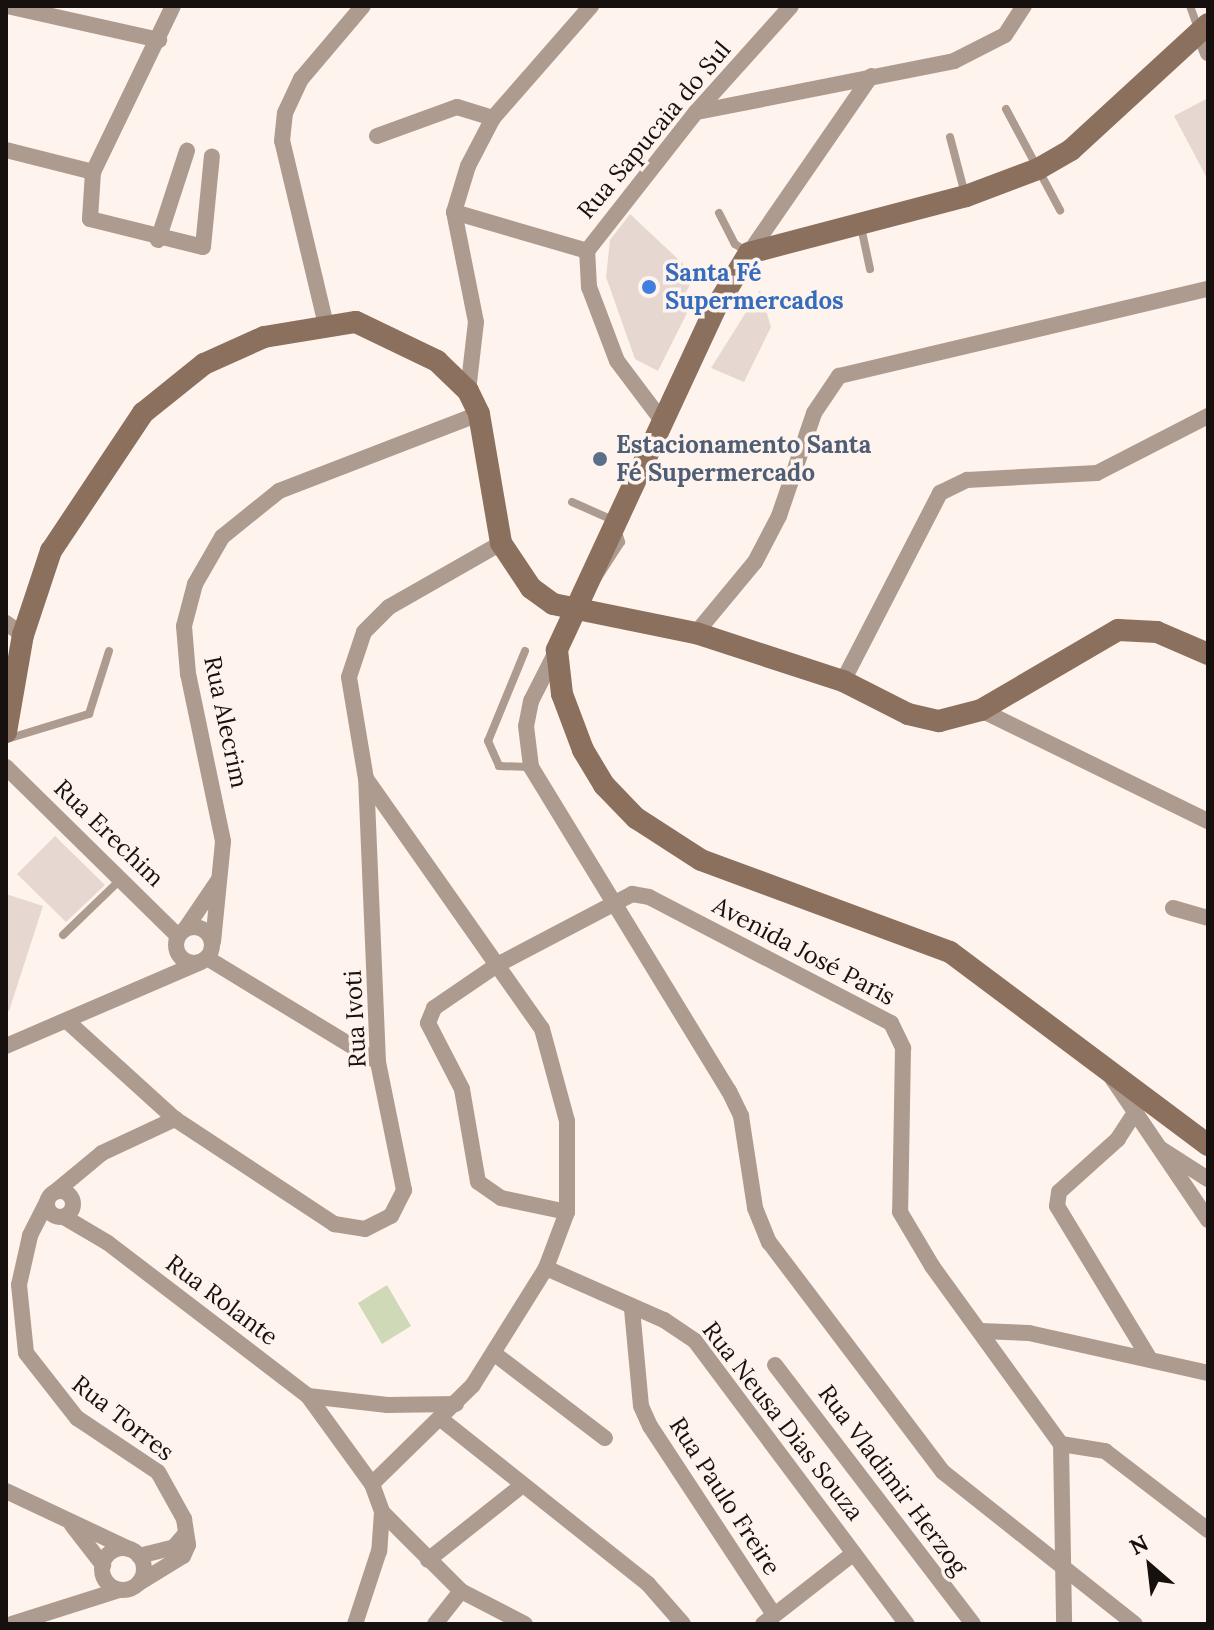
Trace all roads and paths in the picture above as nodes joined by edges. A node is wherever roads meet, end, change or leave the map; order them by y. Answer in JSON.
{"nodes":[{"id":1,"x":7,"y":6,"type":"edge"},
{"id":2,"x":173,"y":6,"type":"edge"},
{"id":3,"x":363,"y":6,"type":"edge"},
{"id":4,"x":591,"y":6,"type":"edge"},
{"id":5,"x":791,"y":6,"type":"edge"},
{"id":6,"x":1024,"y":6,"type":"edge"},
{"id":7,"x":1190,"y":6,"type":"edge"},
{"id":8,"x":1203,"y":28,"type":"edge"},
{"id":9,"x":159,"y":40,"type":"junction"},
{"id":10,"x":1208,"y":53,"type":"edge"},
{"id":11,"x":871,"y":76,"type":"junction"},
{"id":12,"x":1006,"y":109,"type":"dead end"},
{"id":13,"x":696,"y":112,"type":"junction"},
{"id":14,"x":493,"y":118,"type":"junction"},
{"id":15,"x":377,"y":136,"type":"dead end"},
{"id":16,"x":950,"y":137,"type":"dead end"},
{"id":17,"x":6,"y":150,"type":"edge"},
{"id":18,"x":187,"y":151,"type":"dead end"},
{"id":19,"x":212,"y":156,"type":"dead end"},
{"id":20,"x":1038,"y":169,"type":"junction"},
{"id":21,"x":93,"y":172,"type":"junction"},
{"id":22,"x":966,"y":196,"type":"junction"},
{"id":23,"x":1060,"y":210,"type":"dead end"},
{"id":24,"x":454,"y":212,"type":"junction"},
{"id":25,"x":719,"y":213,"type":"dead end"},
{"id":26,"x":860,"y":224,"type":"junction"},
{"id":27,"x":158,"y":240,"type":"junction"},
{"id":28,"x":587,"y":251,"type":"junction"},
{"id":29,"x":749,"y":253,"type":"junction"},
{"id":30,"x":870,"y":269,"type":"dead end"},
{"id":31,"x":1208,"y":289,"type":"edge"},
{"id":32,"x":326,"y":325,"type":"junction"},
{"id":33,"x":468,"y":391,"type":"junction"},
{"id":34,"x":479,"y":414,"type":"junction"},
{"id":35,"x":1208,"y":416,"type":"edge"},
{"id":36,"x":663,"y":422,"type":"junction"},
{"id":37,"x":572,"y":502,"type":"dead end"},
{"id":38,"x":615,"y":521,"type":"junction"},
{"id":39,"x":501,"y":543,"type":"junction"},
{"id":40,"x":574,"y":609,"type":"junction"},
{"id":41,"x":14,"y":629,"type":"edge"},
{"id":42,"x":696,"y":633,"type":"junction"},
{"id":43,"x":557,"y":650,"type":"junction"},
{"id":44,"x":109,"y":651,"type":"dead end"},
{"id":45,"x":525,"y":651,"type":"dead end"},
{"id":46,"x":1208,"y":654,"type":"edge"},
{"id":47,"x":843,"y":681,"type":"junction"},
{"id":48,"x":981,"y":710,"type":"junction"},
{"id":49,"x":6,"y":732,"type":"edge"},
{"id":50,"x":6,"y":740,"type":"edge"},
{"id":51,"x":6,"y":767,"type":"edge"},
{"id":52,"x":531,"y":767,"type":"junction"},
{"id":53,"x":366,"y":779,"type":"junction"},
{"id":54,"x":1208,"y":821,"type":"edge"},
{"id":55,"x":221,"y":876,"type":"junction"},
{"id":56,"x":123,"y":877,"type":"junction"},
{"id":57,"x":615,"y":901,"type":"junction"},
{"id":58,"x":1173,"y":908,"type":"dead end"},
{"id":59,"x":1208,"y":918,"type":"edge"},
{"id":60,"x":63,"y":935,"type":"dead end"},
{"id":61,"x":180,"y":939,"type":"junction"},
{"id":62,"x":207,"y":954,"type":"junction"},
{"id":63,"x":497,"y":965,"type":"junction"},
{"id":64,"x":144,"y":989,"type":"junction"},
{"id":65,"x":67,"y":1021,"type":"junction"},
{"id":66,"x":6,"y":1046,"type":"edge"},
{"id":67,"x":378,"y":1062,"type":"junction"},
{"id":68,"x":1105,"y":1067,"type":"junction"},
{"id":69,"x":1134,"y":1114,"type":"junction"},
{"id":70,"x":175,"y":1119,"type":"junction"},
{"id":71,"x":1208,"y":1145,"type":"edge"},
{"id":72,"x":1156,"y":1146,"type":"junction"},
{"id":73,"x":89,"y":1164,"type":"junction"},
{"id":74,"x":1208,"y":1179,"type":"edge"},
{"id":75,"x":51,"y":1197,"type":"junction"},
{"id":76,"x":67,"y":1210,"type":"junction"},
{"id":77,"x":567,"y":1212,"type":"junction"},
{"id":78,"x":1208,"y":1220,"type":"edge"},
{"id":79,"x":29,"y":1250,"type":"junction"},
{"id":80,"x":546,"y":1268,"type":"junction"},
{"id":81,"x":632,"y":1309,"type":"junction"},
{"id":82,"x":981,"y":1331,"type":"junction"},
{"id":83,"x":496,"y":1355,"type":"junction"},
{"id":84,"x":1149,"y":1358,"type":"junction"},
{"id":85,"x":775,"y":1365,"type":"dead end"},
{"id":86,"x":1208,"y":1373,"type":"edge"},
{"id":87,"x":308,"y":1396,"type":"junction"},
{"id":88,"x":456,"y":1404,"type":"junction"},
{"id":89,"x":442,"y":1420,"type":"junction"},
{"id":90,"x":605,"y":1438,"type":"dead end"},
{"id":91,"x":1061,"y":1444,"type":"junction"},
{"id":92,"x":372,"y":1484,"type":"junction"},
{"id":93,"x":520,"y":1487,"type":"junction"},
{"id":94,"x":6,"y":1491,"type":"edge"},
{"id":95,"x":382,"y":1512,"type":"junction"},
{"id":96,"x":68,"y":1521,"type":"junction"},
{"id":97,"x":1208,"y":1530,"type":"edge"},
{"id":98,"x":186,"y":1533,"type":"junction"},
{"id":99,"x":134,"y":1552,"type":"junction"},
{"id":100,"x":854,"y":1553,"type":"junction"},
{"id":101,"x":428,"y":1560,"type":"junction"},
{"id":102,"x":102,"y":1568,"type":"junction"},
{"id":103,"x":1060,"y":1568,"type":"junction"},
{"id":104,"x":139,"y":1583,"type":"junction"},
{"id":105,"x":119,"y":1590,"type":"junction"},
{"id":106,"x":461,"y":1591,"type":"junction"},
{"id":107,"x":63,"y":1607,"type":"junction"},
{"id":108,"x":768,"y":1618,"type":"edge"},
{"id":109,"x":12,"y":1624,"type":"edge"},
{"id":110,"x":355,"y":1624,"type":"edge"},
{"id":111,"x":435,"y":1624,"type":"edge"},
{"id":112,"x":525,"y":1624,"type":"edge"},
{"id":113,"x":683,"y":1624,"type":"edge"},
{"id":114,"x":907,"y":1624,"type":"edge"},
{"id":115,"x":973,"y":1624,"type":"edge"},
{"id":116,"x":1064,"y":1624,"type":"edge"},
{"id":117,"x":1135,"y":1624,"type":"edge"}],
"edges":[{"from":1,"to":9,"type":"street"},
{"from":2,"to":9,"type":"street"},
{"from":3,"to":32,"type":"street"},
{"from":4,"to":14,"type":"street"},
{"from":5,"to":13,"type":"street","name":"Rua Sapucaia do Sul"},
{"from":6,"to":11,"type":"street"},
{"from":7,"to":8,"type":"lane"},
{"from":8,"to":10,"type":"street"},
{"from":8,"to":20,"type":"main road"},
{"from":9,"to":21,"type":"street"},
{"from":11,"to":13,"type":"street"},
{"from":11,"to":29,"type":"street"},
{"from":12,"to":20,"type":"lane"},
{"from":13,"to":28,"type":"street","name":"Rua Sapucaia do Sul"},
{"from":14,"to":15,"type":"street"},
{"from":14,"to":24,"type":"street"},
{"from":16,"to":22,"type":"lane"},
{"from":17,"to":21,"type":"street"},
{"from":18,"to":27,"type":"street"},
{"from":19,"to":27,"type":"street"},
{"from":20,"to":22,"type":"main road"},
{"from":20,"to":23,"type":"lane"},
{"from":21,"to":27,"type":"street"},
{"from":22,"to":26,"type":"main road"},
{"from":24,"to":28,"type":"street"},
{"from":24,"to":33,"type":"street"},
{"from":25,"to":29,"type":"lane"},
{"from":26,"to":29,"type":"main road"},
{"from":26,"to":30,"type":"lane"},
{"from":28,"to":36,"type":"street","name":"Rua Sapucaia do Sul"},
{"from":29,"to":36,"type":"main road"},
{"from":31,"to":42,"type":"street"},
{"from":32,"to":33,"type":"main road"},
{"from":32,"to":41,"type":"main road"},
{"from":33,"to":34,"type":"main road"},
{"from":34,"to":39,"type":"main road"},
{"from":34,"to":55,"type":"street","name":"Rua Alecrim"},
{"from":35,"to":47,"type":"street"},
{"from":36,"to":38,"type":"main road"},
{"from":37,"to":38,"type":"lane"},
{"from":38,"to":40,"type":"main road"},
{"from":39,"to":40,"type":"main road"},
{"from":39,"to":53,"type":"street","name":"Rua Ivoti"},
{"from":40,"to":42,"type":"main road"},
{"from":40,"to":43,"type":"main road"},
{"from":41,"to":49,"type":"main road"},
{"from":42,"to":47,"type":"main road"},
{"from":43,"to":52,"type":"street"},
{"from":43,"to":68,"type":"main road"},
{"from":44,"to":50,"type":"lane"},
{"from":45,"to":52,"type":"lane"},
{"from":46,"to":48,"type":"main road"},
{"from":47,"to":48,"type":"main road"},
{"from":48,"to":54,"type":"street"},
{"from":51,"to":56,"type":"street","name":"Rua Erechim"},
{"from":52,"to":57,"type":"street"},
{"from":53,"to":63,"type":"street"},
{"from":53,"to":67,"type":"street","name":"Rua Ivoti"},
{"from":55,"to":61,"type":"street"},
{"from":55,"to":62,"type":"street","name":"Rua Alecrim"},
{"from":56,"to":60,"type":"lane"},
{"from":56,"to":61,"type":"street","name":"Rua Erechim"},
{"from":57,"to":63,"type":"street"},
{"from":57,"to":82,"type":"street","name":"Avenida José Paris"},
{"from":57,"to":103,"type":"street"},
{"from":58,"to":59,"type":"street"},
{"from":61,"to":62,"type":"street"},
{"from":61,"to":62,"type":"street"},
{"from":61,"to":64,"type":"street"},
{"from":62,"to":64,"type":"street"},
{"from":62,"to":67,"type":"street"},
{"from":63,"to":77,"type":"street"},
{"from":63,"to":77,"type":"street"},
{"from":64,"to":65,"type":"street"},
{"from":65,"to":66,"type":"street"},
{"from":65,"to":70,"type":"street","name":"Rua Ivoti"},
{"from":67,"to":70,"type":"street","name":"Rua Ivoti"},
{"from":68,"to":69,"type":"street"},
{"from":68,"to":71,"type":"main road"},
{"from":69,"to":72,"type":"street"},
{"from":69,"to":84,"type":"street"},
{"from":70,"to":73,"type":"street","name":"Rua Torres"},
{"from":72,"to":74,"type":"street"},
{"from":72,"to":78,"type":"street"},
{"from":73,"to":75,"type":"street","name":"Rua Torres"},
{"from":73,"to":76,"type":"street"},
{"from":75,"to":76,"type":"street","name":"Rua Rolante"},
{"from":75,"to":76,"type":"street"},
{"from":75,"to":79,"type":"street","name":"Rua Torres"},
{"from":76,"to":79,"type":"street"},
{"from":76,"to":87,"type":"street","name":"Rua Rolante"},
{"from":77,"to":80,"type":"street"},
{"from":79,"to":98,"type":"street","name":"Rua Torres"},
{"from":80,"to":81,"type":"street","name":"Rua Neusa Dias Souza"},
{"from":80,"to":83,"type":"street"},
{"from":81,"to":100,"type":"street","name":"Rua Neusa Dias Souza"},
{"from":81,"to":108,"type":"street","name":"Rua Paulo Freire"},
{"from":82,"to":84,"type":"street"},
{"from":82,"to":91,"type":"street","name":"Avenida José Paris"},
{"from":83,"to":88,"type":"street"},
{"from":83,"to":90,"type":"street"},
{"from":84,"to":86,"type":"street"},
{"from":85,"to":115,"type":"street","name":"Rua Vladimir Herzog"},
{"from":87,"to":88,"type":"street"},
{"from":87,"to":92,"type":"street"},
{"from":88,"to":89,"type":"street"},
{"from":89,"to":92,"type":"street"},
{"from":89,"to":93,"type":"street"},
{"from":91,"to":97,"type":"street"},
{"from":91,"to":103,"type":"street"},
{"from":92,"to":95,"type":"street"},
{"from":93,"to":101,"type":"street"},
{"from":93,"to":113,"type":"street"},
{"from":94,"to":96,"type":"street"},
{"from":95,"to":101,"type":"street"},
{"from":95,"to":110,"type":"street"},
{"from":96,"to":99,"type":"street"},
{"from":96,"to":102,"type":"street"},
{"from":98,"to":99,"type":"street"},
{"from":98,"to":104,"type":"street"},
{"from":99,"to":102,"type":"street"},
{"from":99,"to":104,"type":"street"},
{"from":100,"to":108,"type":"street"},
{"from":100,"to":114,"type":"street","name":"Rua Neusa Dias Souza"},
{"from":101,"to":106,"type":"street"},
{"from":102,"to":105,"type":"street"},
{"from":102,"to":107,"type":"street"},
{"from":103,"to":116,"type":"street"},
{"from":103,"to":117,"type":"street"},
{"from":104,"to":105,"type":"street"},
{"from":105,"to":107,"type":"street"},
{"from":106,"to":111,"type":"street"},
{"from":106,"to":112,"type":"street"},
{"from":107,"to":109,"type":"street"}]}
